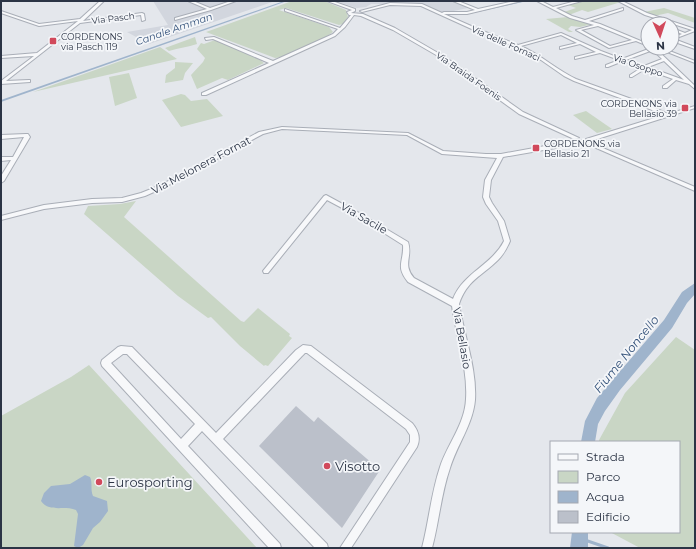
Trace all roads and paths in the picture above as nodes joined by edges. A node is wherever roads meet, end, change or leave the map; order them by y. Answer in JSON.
{"nodes":[{"id":1,"x":102,"y":1,"type":"edge"},
{"id":2,"x":190,"y":1,"type":"edge"},
{"id":3,"x":234,"y":1,"type":"edge"},
{"id":4,"x":329,"y":1,"type":"edge"},
{"id":5,"x":415,"y":1,"type":"edge"},
{"id":6,"x":455,"y":1,"type":"edge"},
{"id":7,"x":519,"y":1,"type":"edge"},
{"id":8,"x":539,"y":1,"type":"edge"},
{"id":9,"x":580,"y":1,"type":"edge"},
{"id":10,"x":620,"y":1,"type":"edge"},
{"id":11,"x":422,"y":5,"type":"junction"},
{"id":12,"x":553,"y":8,"type":"junction"},
{"id":13,"x":210,"y":9,"type":"junction"},
{"id":14,"x":622,"y":9,"type":"dead end"},
{"id":15,"x":286,"y":10,"type":"dead end"},
{"id":16,"x":477,"y":10,"type":"junction"},
{"id":17,"x":1,"y":12,"type":"edge"},
{"id":18,"x":353,"y":13,"type":"junction"},
{"id":19,"x":362,"y":13,"type":"junction"},
{"id":20,"x":442,"y":14,"type":"junction"},
{"id":21,"x":176,"y":19,"type":"dead end"},
{"id":22,"x":143,"y":20,"type":"dead end"},
{"id":23,"x":80,"y":21,"type":"junction"},
{"id":24,"x":586,"y":21,"type":"junction"},
{"id":25,"x":599,"y":25,"type":"junction"},
{"id":26,"x":340,"y":29,"type":"junction"},
{"id":27,"x":695,"y":30,"type":"edge"},
{"id":28,"x":680,"y":32,"type":"edge"},
{"id":29,"x":686,"y":34,"type":"junction"},
{"id":30,"x":680,"y":37,"type":"edge"},
{"id":31,"x":206,"y":40,"type":"dead end"},
{"id":32,"x":636,"y":40,"type":"junction"},
{"id":33,"x":640,"y":42,"type":"edge"},
{"id":34,"x":581,"y":43,"type":"junction"},
{"id":35,"x":680,"y":43,"type":"edge"},
{"id":36,"x":518,"y":46,"type":"junction"},
{"id":37,"x":560,"y":48,"type":"dead end"},
{"id":38,"x":695,"y":48,"type":"edge"},
{"id":39,"x":600,"y":52,"type":"junction"},
{"id":40,"x":640,"y":53,"type":"edge"},
{"id":41,"x":39,"y":54,"type":"junction"},
{"id":42,"x":662,"y":56,"type":"edge"},
{"id":43,"x":678,"y":56,"type":"edge"},
{"id":44,"x":1,"y":57,"type":"edge"},
{"id":45,"x":576,"y":58,"type":"dead end"},
{"id":46,"x":665,"y":59,"type":"junction"},
{"id":47,"x":622,"y":60,"type":"junction"},
{"id":48,"x":695,"y":62,"type":"edge"},
{"id":49,"x":273,"y":63,"type":"junction"},
{"id":50,"x":607,"y":66,"type":"dead end"},
{"id":51,"x":644,"y":67,"type":"junction"},
{"id":52,"x":631,"y":76,"type":"dead end"},
{"id":53,"x":676,"y":78,"type":"junction"},
{"id":54,"x":29,"y":81,"type":"dead end"},
{"id":55,"x":689,"y":82,"type":"junction"},
{"id":56,"x":1,"y":83,"type":"edge"},
{"id":57,"x":665,"y":87,"type":"dead end"},
{"id":58,"x":695,"y":88,"type":"edge"},
{"id":59,"x":204,"y":94,"type":"dead end"},
{"id":60,"x":695,"y":107,"type":"edge"},
{"id":61,"x":667,"y":115,"type":"junction"},
{"id":62,"x":1,"y":137,"type":"edge"},
{"id":63,"x":577,"y":140,"type":"junction"},
{"id":64,"x":588,"y":141,"type":"junction"},
{"id":65,"x":501,"y":156,"type":"junction"},
{"id":66,"x":15,"y":158,"type":"junction"},
{"id":67,"x":1,"y":159,"type":"edge"},
{"id":68,"x":1,"y":181,"type":"edge"},
{"id":69,"x":695,"y":189,"type":"edge"},
{"id":70,"x":1,"y":218,"type":"edge"},
{"id":71,"x":266,"y":271,"type":"dead end"},
{"id":72,"x":455,"y":304,"type":"junction"},
{"id":73,"x":202,"y":424,"type":"junction"},
{"id":74,"x":217,"y":439,"type":"junction"},
{"id":75,"x":181,"y":446,"type":"junction"},
{"id":76,"x":276,"y":548,"type":"edge"},
{"id":77,"x":323,"y":548,"type":"edge"},
{"id":78,"x":345,"y":548,"type":"edge"},
{"id":79,"x":427,"y":548,"type":"edge"}],
"edges":[{"from":1,"to":23,"type":"street","name":"Via Pasch"},
{"from":2,"to":13,"type":"street"},
{"from":3,"to":13,"type":"street"},
{"from":4,"to":18,"type":"street","name":"Via Braida Foenis"},
{"from":5,"to":11,"type":"street"},
{"from":6,"to":16,"type":"street"},
{"from":7,"to":16,"type":"street"},
{"from":8,"to":12,"type":"street"},
{"from":9,"to":12,"type":"street"},
{"from":10,"to":27,"type":"street"},
{"from":11,"to":19,"type":"street","name":"Via delle Fornaci"},
{"from":11,"to":20,"type":"street","name":"Via delle Fornaci"},
{"from":12,"to":24,"type":"street"},
{"from":13,"to":21,"type":"street"},
{"from":14,"to":24,"type":"street"},
{"from":15,"to":26,"type":"street"},
{"from":16,"to":20,"type":"street"},
{"from":17,"to":23,"type":"street","name":"Via Pasch"},
{"from":18,"to":19,"type":"street","name":"Via Braida Foenis"},
{"from":18,"to":26,"type":"street"},
{"from":19,"to":63,"type":"street","name":"Via Braida Foenis"},
{"from":20,"to":36,"type":"street","name":"Via delle Fornaci"},
{"from":22,"to":23,"type":"street","name":"Via Pasch"},
{"from":23,"to":41,"type":"street","name":"Via Pasch"},
{"from":24,"to":25,"type":"street"},
{"from":25,"to":32,"type":"street"},
{"from":25,"to":32,"type":"street"},
{"from":26,"to":49,"type":"street"},
{"from":27,"to":29,"type":"street"},
{"from":28,"to":29,"type":"street"},
{"from":29,"to":30,"type":"street"},
{"from":31,"to":49,"type":"street"},
{"from":32,"to":33,"type":"street"},
{"from":34,"to":36,"type":"street","name":"Via Osoppo"},
{"from":34,"to":37,"type":"street"},
{"from":34,"to":39,"type":"street","name":"Via Osoppo"},
{"from":35,"to":38,"type":"street"},
{"from":36,"to":61,"type":"street","name":"Via delle Fornaci"},
{"from":39,"to":45,"type":"street","name":"Via Osoppo"},
{"from":39,"to":47,"type":"street","name":"Via Osoppo"},
{"from":40,"to":47,"type":"street"},
{"from":41,"to":44,"type":"street"},
{"from":41,"to":56,"type":"street","name":"Via Pasch"},
{"from":42,"to":46,"type":"street"},
{"from":43,"to":48,"type":"street"},
{"from":46,"to":51,"type":"street"},
{"from":46,"to":55,"type":"street"},
{"from":47,"to":50,"type":"street"},
{"from":47,"to":51,"type":"street","name":"Via Osoppo"},
{"from":49,"to":59,"type":"street"},
{"from":51,"to":52,"type":"street"},
{"from":51,"to":53,"type":"street","name":"Via Osoppo"},
{"from":53,"to":55,"type":"street","name":"Via Osoppo"},
{"from":53,"to":57,"type":"street","name":"Via Osoppo"},
{"from":54,"to":56,"type":"street"},
{"from":55,"to":58,"type":"street"},
{"from":60,"to":61,"type":"street"},
{"from":61,"to":64,"type":"street"},
{"from":62,"to":66,"type":"street"},
{"from":63,"to":64,"type":"street"},
{"from":63,"to":65,"type":"street"},
{"from":64,"to":69,"type":"street"},
{"from":65,"to":70,"type":"street","name":"Via Melonera Fornat"},
{"from":65,"to":72,"type":"street","name":"Via Bellasio"},
{"from":66,"to":67,"type":"street"},
{"from":66,"to":68,"type":"street"},
{"from":71,"to":72,"type":"street","name":"Via Sacile"},
{"from":72,"to":79,"type":"street","name":"Via Bellasio"},
{"from":73,"to":74,"type":"street"},
{"from":73,"to":75,"type":"street"},
{"from":73,"to":75,"type":"street"},
{"from":74,"to":77,"type":"street"},
{"from":74,"to":78,"type":"street"},
{"from":75,"to":76,"type":"street"}]}
